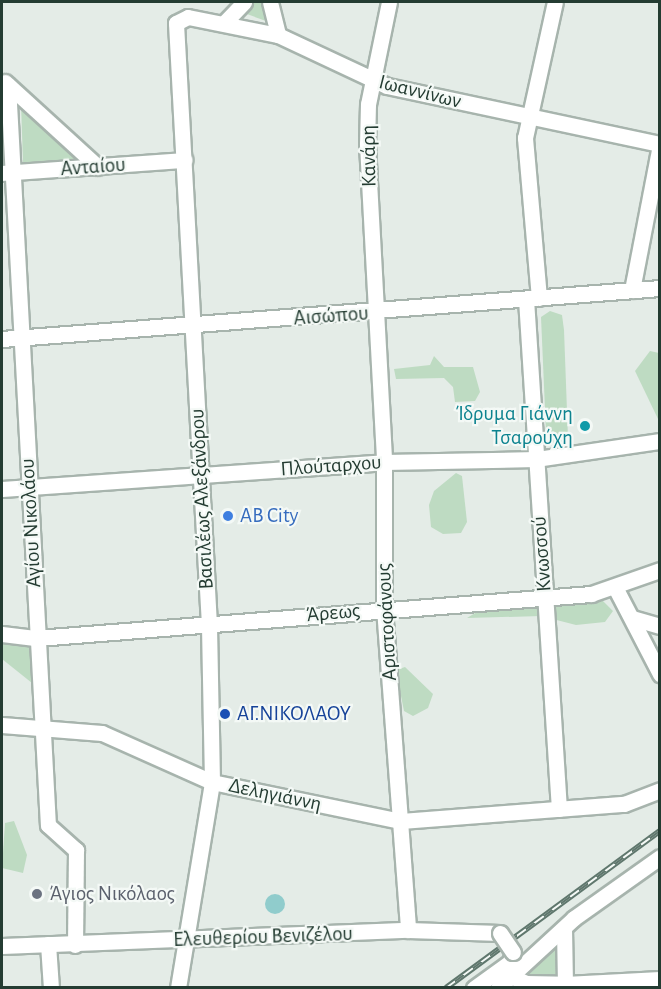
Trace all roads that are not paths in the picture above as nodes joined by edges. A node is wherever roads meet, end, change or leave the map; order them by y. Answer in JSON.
{"nodes":[{"id":1,"x":244,"y":2,"type":"edge"},
{"id":2,"x":270,"y":2,"type":"edge"},
{"id":3,"x":389,"y":2,"type":"edge"},
{"id":4,"x":555,"y":2,"type":"edge"},
{"id":5,"x":188,"y":17,"type":"joint"},
{"id":6,"x":224,"y":23,"type":"junction"},
{"id":7,"x":278,"y":35,"type":"junction"},
{"id":8,"x":373,"y":81,"type":"junction"},
{"id":9,"x":5,"y":82,"type":"edge"},
{"id":10,"x":528,"y":116,"type":"junction"},
{"id":11,"x":660,"y":144,"type":"edge"},
{"id":12,"x":185,"y":160,"type":"junction"},
{"id":13,"x":98,"y":167,"type":"junction"},
{"id":14,"x":8,"y":172,"type":"edge"},
{"id":15,"x":660,"y":288,"type":"edge"},
{"id":16,"x":632,"y":290,"type":"junction"},
{"id":17,"x":532,"y":298,"type":"junction"},
{"id":18,"x":376,"y":313,"type":"junction"},
{"id":19,"x":194,"y":325,"type":"junction"},
{"id":20,"x":21,"y":338,"type":"junction"},
{"id":21,"x":2,"y":339,"type":"edge"},
{"id":22,"x":660,"y":441,"type":"edge"},
{"id":23,"x":536,"y":459,"type":"junction"},
{"id":24,"x":384,"y":462,"type":"junction"},
{"id":25,"x":201,"y":476,"type":"junction"},
{"id":26,"x":30,"y":487,"type":"junction"},
{"id":27,"x":2,"y":489,"type":"edge"},
{"id":28,"x":660,"y":570,"type":"edge"},
{"id":29,"x":616,"y":589,"type":"junction"},
{"id":30,"x":545,"y":597,"type":"junction"},
{"id":31,"x":384,"y":608,"type":"junction"},
{"id":32,"x":632,"y":618,"type":"junction"},
{"id":33,"x":209,"y":625,"type":"junction"},
{"id":34,"x":660,"y":626,"type":"edge"},
{"id":35,"x":2,"y":634,"type":"edge"},
{"id":36,"x":37,"y":638,"type":"junction"},
{"id":37,"x":660,"y":674,"type":"edge"},
{"id":38,"x":2,"y":725,"type":"edge"},
{"id":39,"x":41,"y":729,"type":"junction"},
{"id":40,"x":212,"y":782,"type":"junction"},
{"id":41,"x":660,"y":790,"type":"edge"},
{"id":42,"x":559,"y":809,"type":"junction"},
{"id":43,"x":401,"y":821,"type":"junction"},
{"id":44,"x":660,"y":857,"type":"edge"},
{"id":45,"x":564,"y":928,"type":"junction"},
{"id":46,"x":408,"y":930,"type":"junction"},
{"id":47,"x":187,"y":940,"type":"junction"},
{"id":48,"x":48,"y":944,"type":"junction"},
{"id":49,"x":75,"y":945,"type":"junction"},
{"id":50,"x":2,"y":946,"type":"edge"},
{"id":51,"x":513,"y":977,"type":"junction"},
{"id":52,"x":660,"y":979,"type":"edge"},
{"id":53,"x":565,"y":986,"type":"edge"},
{"id":54,"x":51,"y":987,"type":"edge"},
{"id":55,"x":178,"y":987,"type":"edge"},
{"id":56,"x":474,"y":987,"type":"edge"},
{"id":57,"x":498,"y":987,"type":"edge"}],
"edges":[{"from":1,"to":6,"type":"street"},
{"from":2,"to":7,"type":"street"},
{"from":3,"to":8,"type":"street","name":"Κανάρη"},
{"from":4,"to":10,"type":"street","name":"Κνωσσού"},
{"from":5,"to":6,"type":"street","name":"Ιωαννίνων"},
{"from":5,"to":12,"type":"street","name":"Βασιλέως Αλεξάνδρου"},
{"from":6,"to":7,"type":"street","name":"Ιωαννίνων"},
{"from":7,"to":8,"type":"street","name":"Ιωαννίνων"},
{"from":8,"to":10,"type":"street","name":"Ιωαννίνων"},
{"from":8,"to":18,"type":"street","name":"Κανάρη"},
{"from":9,"to":13,"type":"street"},
{"from":9,"to":14,"type":"street","name":"Αγίου Νικολάου"},
{"from":10,"to":11,"type":"street","name":"Ιωαννίνων"},
{"from":10,"to":17,"type":"street","name":"Κνωσσού"},
{"from":11,"to":16,"type":"street"},
{"from":12,"to":13,"type":"street","name":"Ανταίου"},
{"from":12,"to":19,"type":"street","name":"Βασιλέως Αλεξάνδρου"},
{"from":13,"to":14,"type":"street","name":"Ανταίου"},
{"from":14,"to":20,"type":"street","name":"Αγίου Νικολάου"},
{"from":15,"to":16,"type":"street","name":"Αισώπου"},
{"from":16,"to":17,"type":"street","name":"Αισώπου"},
{"from":17,"to":18,"type":"street","name":"Αισώπου"},
{"from":17,"to":23,"type":"street","name":"Κνωσσού"},
{"from":18,"to":19,"type":"street","name":"Αισώπου"},
{"from":18,"to":24,"type":"street","name":"Αριστοφάνους"},
{"from":19,"to":20,"type":"street","name":"Αισώπου"},
{"from":19,"to":25,"type":"street","name":"Βασιλέως Αλεξάνδρου"},
{"from":20,"to":21,"type":"street","name":"Αισώπου"},
{"from":20,"to":26,"type":"street","name":"Αγίου Νικολάου"},
{"from":22,"to":23,"type":"street","name":"Πλούταρχου"},
{"from":23,"to":24,"type":"street","name":"Πλούταρχου"},
{"from":23,"to":30,"type":"street","name":"Κνωσσού"},
{"from":24,"to":25,"type":"street","name":"Πλούταρχου"},
{"from":24,"to":31,"type":"street","name":"Αριστοφάνους"},
{"from":25,"to":26,"type":"street","name":"Πλούταρχου"},
{"from":25,"to":33,"type":"street","name":"Βασιλέως Αλεξάνδρου"},
{"from":26,"to":27,"type":"street","name":"Πλούταρχου"},
{"from":26,"to":36,"type":"street","name":"Αγίου Νικολάου"},
{"from":28,"to":29,"type":"street","name":"Άρεως"},
{"from":29,"to":30,"type":"street","name":"Άρεως"},
{"from":29,"to":32,"type":"street"},
{"from":30,"to":31,"type":"street","name":"Άρεως"},
{"from":30,"to":42,"type":"street","name":"Κνωσσού"},
{"from":31,"to":33,"type":"street","name":"Άρεως"},
{"from":31,"to":43,"type":"street","name":"Αριστοφάνους"},
{"from":32,"to":34,"type":"street"},
{"from":32,"to":37,"type":"street"},
{"from":33,"to":36,"type":"street","name":"Άρεως"},
{"from":33,"to":40,"type":"street","name":"Βασιλέως Αλεξάνδρου"},
{"from":35,"to":36,"type":"street","name":"Άρεως"},
{"from":36,"to":39,"type":"street","name":"Αγίου Νικολάου"},
{"from":38,"to":39,"type":"street","name":"Δεληγιάννη"},
{"from":39,"to":40,"type":"street","name":"Δεληγιάννη"},
{"from":39,"to":49,"type":"street","name":"Αγίου Νικολάου"},
{"from":40,"to":43,"type":"street","name":"Δεληγιάννη"},
{"from":40,"to":47,"type":"street","name":"Βασιλέως Αλεξάνδρου"},
{"from":41,"to":42,"type":"street","name":"Δεληγιάννη"},
{"from":42,"to":43,"type":"street","name":"Δεληγιάννη"},
{"from":43,"to":46,"type":"street","name":"Αριστοφάνους"},
{"from":44,"to":45,"type":"street"},
{"from":45,"to":51,"type":"street"},
{"from":45,"to":53,"type":"street"},
{"from":46,"to":47,"type":"street","name":"Ελευθερίου Βενιζέλου"},
{"from":46,"to":56,"type":"street","name":"Ελευθερίου Βενιζέλου","bridge":true},
{"from":47,"to":49,"type":"street","name":"Ελευθερίου Βενιζέλου"},
{"from":47,"to":55,"type":"street","name":"Βασιλέως Αλεξάνδρου"},
{"from":48,"to":49,"type":"street","name":"Ελευθερίου Βενιζέλου"},
{"from":48,"to":50,"type":"street","name":"Ελευθερίου Βενιζέλου"},
{"from":48,"to":54,"type":"street"},
{"from":51,"to":53,"type":"street"},
{"from":51,"to":57,"type":"street"},
{"from":52,"to":53,"type":"street"}]}
